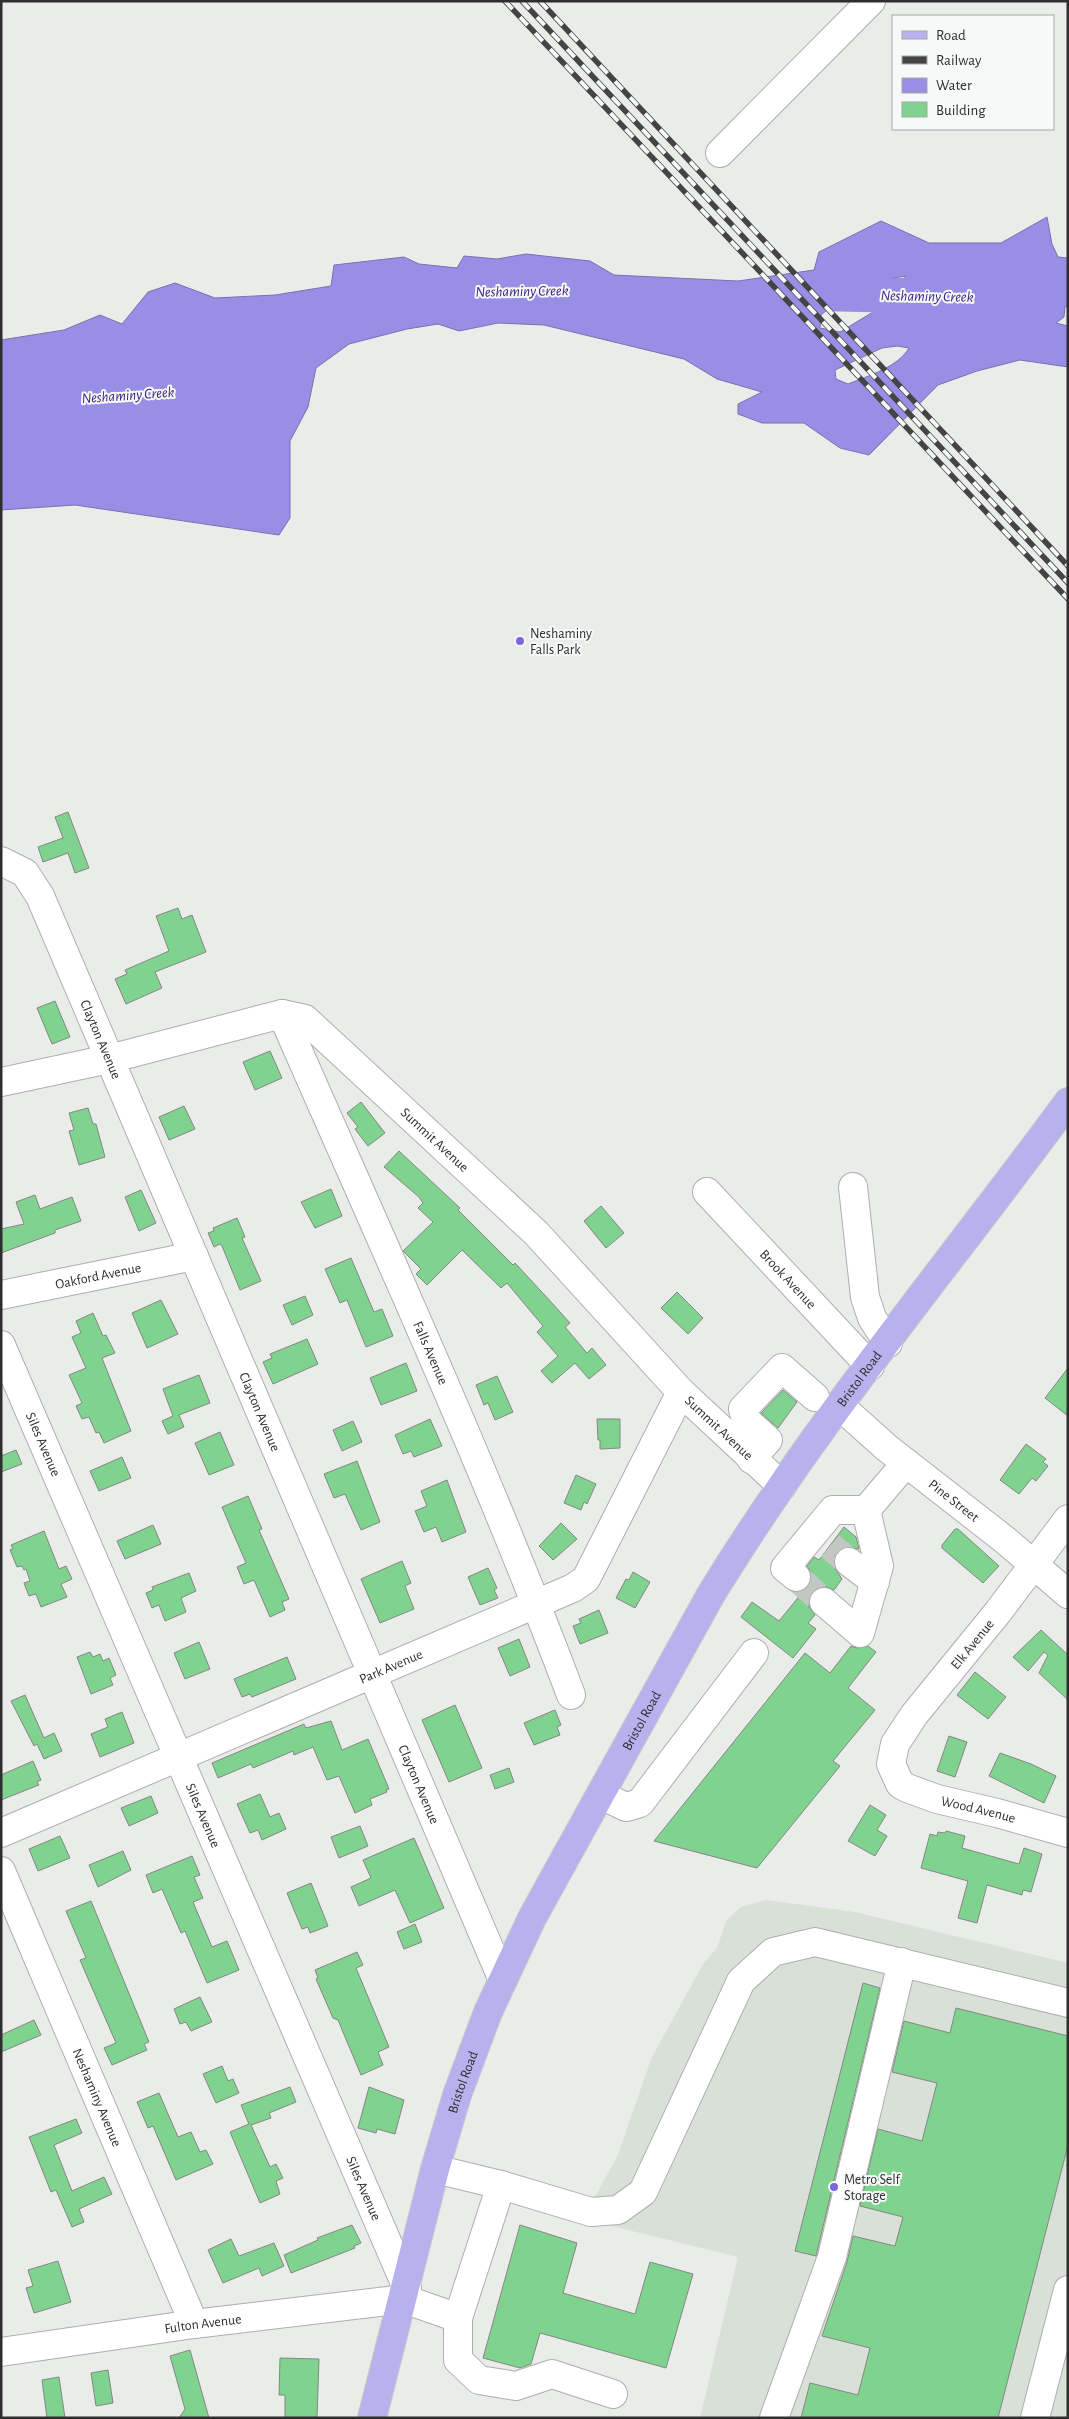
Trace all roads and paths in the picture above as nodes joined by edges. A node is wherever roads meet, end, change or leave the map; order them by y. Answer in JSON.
{"nodes":[{"id":1,"x":871,"y":1,"type":"edge"},
{"id":2,"x":720,"y":153,"type":"dead end"},
{"id":3,"x":1,"y":861,"type":"edge"},
{"id":4,"x":282,"y":1014,"type":"junction"},
{"id":5,"x":109,"y":1059,"type":"junction"},
{"id":6,"x":1,"y":1082,"type":"edge"},
{"id":7,"x":1068,"y":1102,"type":"edge"},
{"id":8,"x":853,"y":1187,"type":"dead end"},
{"id":9,"x":707,"y":1192,"type":"dead end"},
{"id":10,"x":194,"y":1256,"type":"junction"},
{"id":11,"x":1,"y":1296,"type":"edge"},
{"id":12,"x":888,"y":1343,"type":"junction"},
{"id":13,"x":1,"y":1345,"type":"edge"},
{"id":14,"x":870,"y":1366,"type":"junction"},
{"id":15,"x":681,"y":1392,"type":"junction"},
{"id":16,"x":828,"y":1402,"type":"junction"},
{"id":17,"x":752,"y":1459,"type":"junction"},
{"id":18,"x":906,"y":1463,"type":"junction"},
{"id":19,"x":782,"y":1486,"type":"junction"},
{"id":20,"x":866,"y":1510,"type":"junction"},
{"id":21,"x":1068,"y":1519,"type":"edge"},
{"id":22,"x":831,"y":1548,"type":"junction"},
{"id":23,"x":1033,"y":1564,"type":"junction"},
{"id":24,"x":796,"y":1577,"type":"tunnel mouth"},
{"id":25,"x":874,"y":1582,"type":"junction"},
{"id":26,"x":1068,"y":1594,"type":"edge"},
{"id":27,"x":537,"y":1602,"type":"junction"},
{"id":28,"x":824,"y":1602,"type":"tunnel mouth"},
{"id":29,"x":754,"y":1653,"type":"dead end"},
{"id":30,"x":372,"y":1673,"type":"junction"},
{"id":31,"x":572,"y":1694,"type":"dead end"},
{"id":32,"x":180,"y":1756,"type":"junction"},
{"id":33,"x":894,"y":1775,"type":"joint"},
{"id":34,"x":600,"y":1795,"type":"junction"},
{"id":35,"x":1,"y":1833,"type":"edge"},
{"id":36,"x":1068,"y":1834,"type":"edge"},
{"id":37,"x":1,"y":1872,"type":"edge"},
{"id":38,"x":902,"y":1962,"type":"junction"},
{"id":39,"x":502,"y":1978,"type":"junction"},
{"id":40,"x":1068,"y":2003,"type":"edge"},
{"id":41,"x":435,"y":2169,"type":"junction"},
{"id":42,"x":501,"y":2185,"type":"junction"},
{"id":43,"x":1068,"y":2290,"type":"edge"},
{"id":44,"x":405,"y":2294,"type":"junction"},
{"id":45,"x":458,"y":2318,"type":"junction"},
{"id":46,"x":194,"y":2324,"type":"junction"},
{"id":47,"x":1,"y":2352,"type":"edge"},
{"id":48,"x":613,"y":2394,"type":"dead end"},
{"id":49,"x":372,"y":2418,"type":"edge"},
{"id":50,"x":774,"y":2418,"type":"edge"},
{"id":51,"x":1036,"y":2418,"type":"edge"}],
"edges":[{"from":1,"to":2,"type":"street"},
{"from":3,"to":5,"type":"street","name":"Clayton Avenue"},
{"from":4,"to":5,"type":"street","name":"Summit Avenue"},
{"from":4,"to":15,"type":"street","name":"Summit Avenue"},
{"from":4,"to":27,"type":"street","name":"Falls Avenue"},
{"from":5,"to":6,"type":"street","name":"Summit Avenue"},
{"from":5,"to":10,"type":"street","name":"Clayton Avenue"},
{"from":7,"to":12,"type":"main road","name":"Bristol Road"},
{"from":8,"to":12,"type":"street"},
{"from":9,"to":14,"type":"street","name":"Brook Avenue"},
{"from":10,"to":11,"type":"street","name":"Oakford Avenue"},
{"from":10,"to":30,"type":"street","name":"Clayton Avenue"},
{"from":12,"to":14,"type":"main road","name":"Bristol Road"},
{"from":13,"to":32,"type":"street","name":"Siles Avenue"},
{"from":14,"to":16,"type":"main road","name":"Bristol Road"},
{"from":15,"to":17,"type":"street","name":"Summit Avenue"},
{"from":15,"to":27,"type":"street","name":"Park Avenue"},
{"from":16,"to":17,"type":"street","name":"Pine Street"},
{"from":16,"to":18,"type":"street","name":"Pine Street"},
{"from":16,"to":19,"type":"main road","name":"Bristol Road"},
{"from":17,"to":19,"type":"street","name":"Summit Avenue"},
{"from":18,"to":20,"type":"street"},
{"from":18,"to":23,"type":"street","name":"Pine Street"},
{"from":19,"to":34,"type":"main road","name":"Bristol Road"},
{"from":20,"to":22,"type":"street"},
{"from":20,"to":25,"type":"street"},
{"from":21,"to":23,"type":"street","name":"Elk Avenue"},
{"from":22,"to":24,"type":"street"},
{"from":22,"to":25,"type":"street"},
{"from":23,"to":26,"type":"street","name":"Pine Street"},
{"from":23,"to":33,"type":"street","name":"Elk Avenue"},
{"from":25,"to":28,"type":"street"},
{"from":27,"to":30,"type":"street","name":"Park Avenue"},
{"from":27,"to":31,"type":"street","name":"Falls Avenue"},
{"from":29,"to":34,"type":"street"},
{"from":30,"to":32,"type":"street","name":"Park Avenue"},
{"from":30,"to":39,"type":"street","name":"Clayton Avenue"},
{"from":32,"to":35,"type":"street","name":"Park Avenue"},
{"from":32,"to":44,"type":"street","name":"Siles Avenue"},
{"from":33,"to":36,"type":"street","name":"Wood Avenue"},
{"from":34,"to":39,"type":"main road","name":"Bristol Road"},
{"from":37,"to":46,"type":"street","name":"Neshaminy Avenue"},
{"from":38,"to":40,"type":"street"},
{"from":38,"to":42,"type":"street"},
{"from":38,"to":50,"type":"street"},
{"from":39,"to":41,"type":"main road","name":"Bristol Road"},
{"from":41,"to":42,"type":"street"},
{"from":41,"to":44,"type":"main road","name":"Bristol Road"},
{"from":42,"to":45,"type":"street"},
{"from":43,"to":51,"type":"street"},
{"from":44,"to":45,"type":"street"},
{"from":44,"to":46,"type":"street","name":"Fulton Avenue"},
{"from":44,"to":49,"type":"main road","name":"Bristol Road"},
{"from":45,"to":48,"type":"street"},
{"from":46,"to":47,"type":"street","name":"Fulton Avenue"}]}
